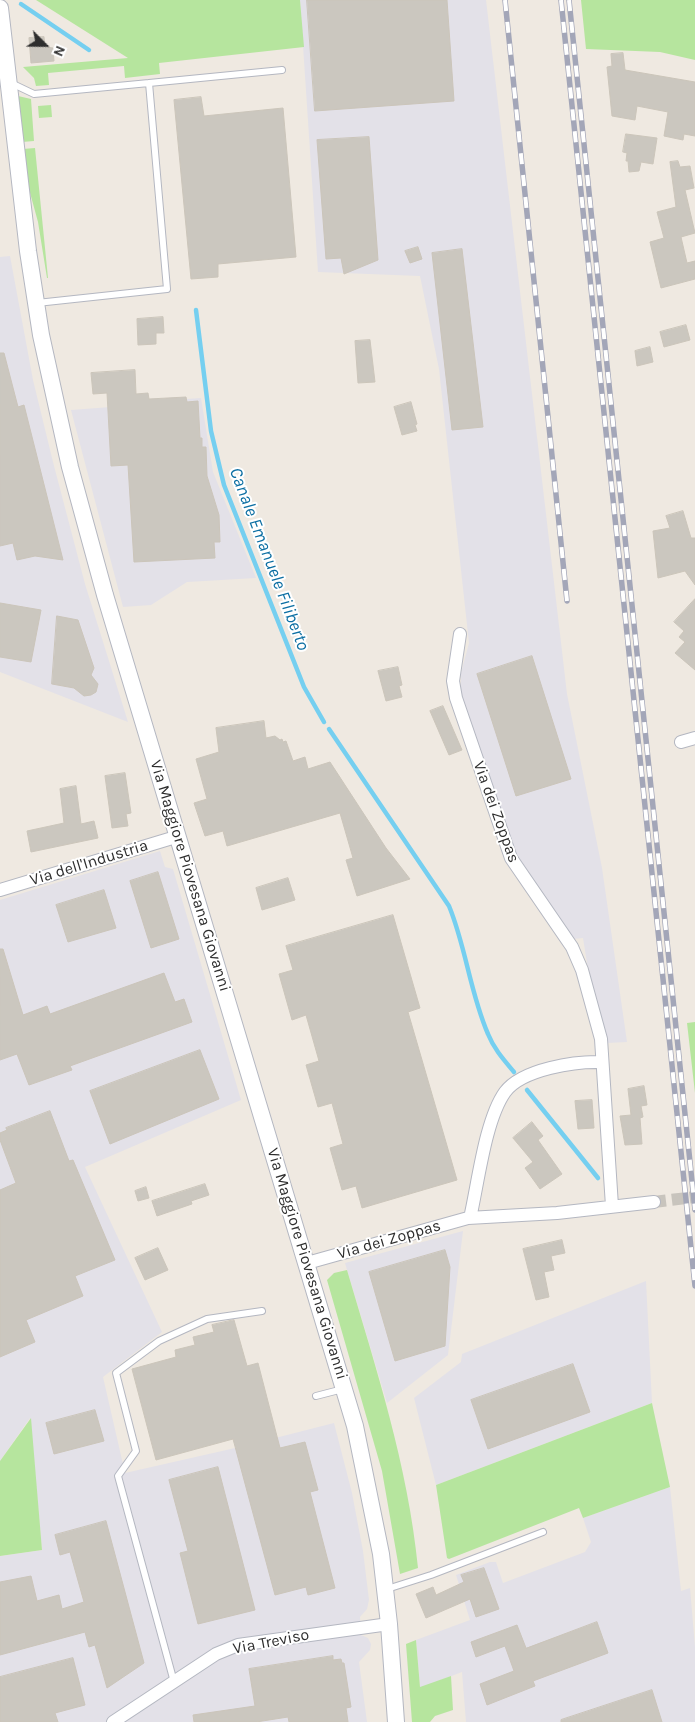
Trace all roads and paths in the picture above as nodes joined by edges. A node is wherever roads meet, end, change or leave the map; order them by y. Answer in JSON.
{"nodes":[{"id":1,"x":13,"y":0,"type":"edge"},
{"id":2,"x":0,"y":8,"type":"edge"},
{"id":3,"x":3,"y":25,"type":"junction"},
{"id":4,"x":282,"y":70,"type":"dead end"},
{"id":5,"x":8,"y":81,"type":"junction"},
{"id":6,"x":149,"y":83,"type":"junction"},
{"id":7,"x":37,"y":303,"type":"junction"},
{"id":8,"x":460,"y":634,"type":"dead end"},
{"id":9,"x":695,"y":738,"type":"edge"},
{"id":10,"x":680,"y":742,"type":"dead end"},
{"id":11,"x":179,"y":836,"type":"junction"},
{"id":12,"x":0,"y":890,"type":"edge"},
{"id":13,"x":602,"y":1062,"type":"junction"},
{"id":14,"x":654,"y":1202,"type":"tunnel mouth"},
{"id":15,"x":612,"y":1206,"type":"junction"},
{"id":16,"x":470,"y":1218,"type":"junction"},
{"id":17,"x":307,"y":1263,"type":"junction"},
{"id":18,"x":262,"y":1311,"type":"dead end"},
{"id":19,"x":344,"y":1389,"type":"junction"},
{"id":20,"x":316,"y":1396,"type":"dead end"},
{"id":21,"x":543,"y":1532,"type":"dead end"},
{"id":22,"x":385,"y":1589,"type":"junction"},
{"id":23,"x":389,"y":1624,"type":"junction"},
{"id":24,"x":174,"y":1682,"type":"junction"},
{"id":25,"x":113,"y":1722,"type":"edge"},
{"id":26,"x":396,"y":1722,"type":"edge"}],
"edges":[{"from":1,"to":3,"type":"street","name":"Via Maggiore Piovesana Giovanni"},
{"from":2,"to":3,"type":"street","name":"Via Maggiore Piovesana Giovanni"},
{"from":3,"to":5,"type":"street","name":"Via Maggiore Piovesana Giovanni"},
{"from":4,"to":6,"type":"lane"},
{"from":5,"to":6,"type":"lane"},
{"from":5,"to":7,"type":"street","name":"Via Maggiore Piovesana Giovanni"},
{"from":6,"to":7,"type":"lane"},
{"from":7,"to":11,"type":"street","name":"Via Maggiore Piovesana Giovanni"},
{"from":8,"to":13,"type":"street","name":"Via dei Zoppas"},
{"from":9,"to":10,"type":"street"},
{"from":11,"to":12,"type":"street","name":"Via dell'Industria"},
{"from":11,"to":17,"type":"street","name":"Via Maggiore Piovesana Giovanni"},
{"from":13,"to":15,"type":"street","name":"Via dei Zoppas"},
{"from":13,"to":16,"type":"street"},
{"from":14,"to":15,"type":"street","name":"Via dei Zoppas"},
{"from":15,"to":16,"type":"street","name":"Via dei Zoppas"},
{"from":16,"to":17,"type":"street","name":"Via dei Zoppas"},
{"from":17,"to":19,"type":"street","name":"Via Maggiore Piovesana Giovanni"},
{"from":18,"to":24,"type":"lane"},
{"from":19,"to":20,"type":"lane"},
{"from":19,"to":22,"type":"street","name":"Via Maggiore Piovesana Giovanni"},
{"from":21,"to":22,"type":"lane"},
{"from":22,"to":23,"type":"street","name":"Via Maggiore Piovesana Giovanni"},
{"from":23,"to":24,"type":"street","name":"Via Treviso"},
{"from":23,"to":26,"type":"street","name":"Via Maggiore Piovesana Giovanni"},
{"from":24,"to":25,"type":"street","name":"Via Treviso"}]}
